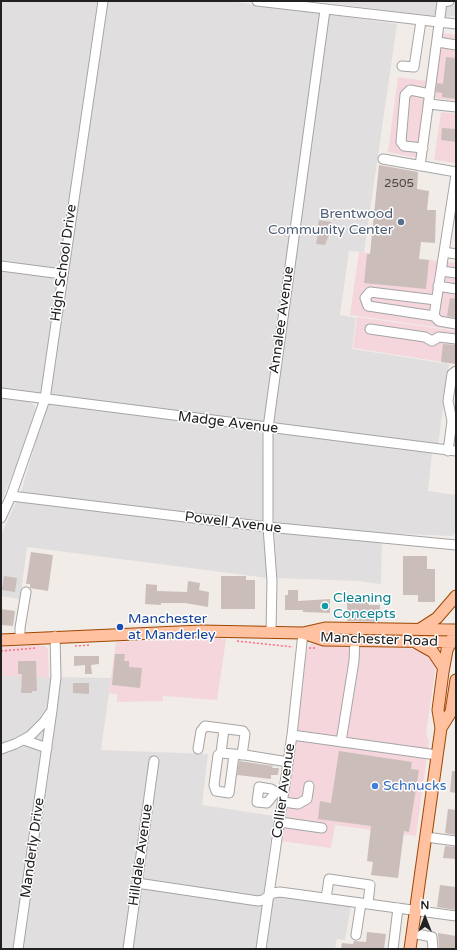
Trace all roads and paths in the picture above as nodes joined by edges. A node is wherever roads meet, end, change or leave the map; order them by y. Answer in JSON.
{"nodes":[{"id":1,"x":103,"y":1,"type":"edge"},
{"id":2,"x":257,"y":1,"type":"edge"},
{"id":3,"x":444,"y":1,"type":"edge"},
{"id":4,"x":325,"y":10,"type":"junction"},
{"id":5,"x":421,"y":21,"type":"junction"},
{"id":6,"x":440,"y":23,"type":"junction"},
{"id":7,"x":456,"y":24,"type":"edge"},
{"id":8,"x":438,"y":42,"type":"junction"},
{"id":9,"x":456,"y":45,"type":"edge"},
{"id":10,"x":402,"y":66,"type":"dead end"},
{"id":11,"x":430,"y":94,"type":"junction"},
{"id":12,"x":429,"y":104,"type":"junction"},
{"id":13,"x":456,"y":107,"type":"edge"},
{"id":14,"x":423,"y":148,"type":"junction"},
{"id":15,"x":383,"y":159,"type":"dead end"},
{"id":16,"x":420,"y":166,"type":"junction"},
{"id":17,"x":456,"y":174,"type":"edge"},
{"id":18,"x":444,"y":252,"type":"junction"},
{"id":19,"x":456,"y":254,"type":"edge"},
{"id":20,"x":1,"y":266,"type":"edge"},
{"id":21,"x":441,"y":271,"type":"junction"},
{"id":22,"x":456,"y":273,"type":"edge"},
{"id":23,"x":62,"y":274,"type":"junction"},
{"id":24,"x":438,"y":286,"type":"junction"},
{"id":25,"x":456,"y":289,"type":"edge"},
{"id":26,"x":436,"y":300,"type":"junction"},
{"id":27,"x":434,"y":316,"type":"junction"},
{"id":28,"x":456,"y":324,"type":"edge"},
{"id":29,"x":370,"y":329,"type":"dead end"},
{"id":30,"x":456,"y":339,"type":"edge"},
{"id":31,"x":456,"y":371,"type":"edge"},
{"id":32,"x":1,"y":393,"type":"edge"},
{"id":33,"x":45,"y":399,"type":"junction"},
{"id":34,"x":454,"y":421,"type":"edge"},
{"id":35,"x":268,"y":428,"type":"junction"},
{"id":36,"x":452,"y":451,"type":"edge"},
{"id":37,"x":11,"y":496,"type":"junction"},
{"id":38,"x":1,"y":518,"type":"edge"},
{"id":39,"x":268,"y":527,"type":"junction"},
{"id":40,"x":456,"y":545,"type":"edge"},
{"id":41,"x":26,"y":592,"type":"dead end"},
{"id":42,"x":456,"y":596,"type":"edge"},
{"id":43,"x":419,"y":630,"type":"junction"},
{"id":44,"x":456,"y":630,"type":"edge"},
{"id":45,"x":271,"y":632,"type":"junction"},
{"id":46,"x":303,"y":633,"type":"junction"},
{"id":47,"x":55,"y":636,"type":"junction"},
{"id":48,"x":20,"y":638,"type":"junction"},
{"id":49,"x":1,"y":640,"type":"edge"},
{"id":50,"x":355,"y":640,"type":"junction"},
{"id":51,"x":231,"y":641,"type":"dead end"},
{"id":52,"x":413,"y":642,"type":"junction"},
{"id":53,"x":453,"y":642,"type":"edge"},
{"id":54,"x":95,"y":645,"type":"dead end"},
{"id":55,"x":72,"y":646,"type":"dead end"},
{"id":56,"x":294,"y":647,"type":"dead end"},
{"id":57,"x":38,"y":648,"type":"dead end"},
{"id":58,"x":1,"y":651,"type":"edge"},
{"id":59,"x":443,"y":667,"type":"junction"},
{"id":60,"x":456,"y":680,"type":"edge"},
{"id":61,"x":454,"y":708,"type":"edge"},
{"id":62,"x":52,"y":710,"type":"junction"},
{"id":63,"x":441,"y":728,"type":"junction"},
{"id":64,"x":224,"y":729,"type":"junction"},
{"id":65,"x":292,"y":735,"type":"junction"},
{"id":66,"x":24,"y":740,"type":"junction"},
{"id":67,"x":342,"y":742,"type":"junction"},
{"id":68,"x":47,"y":748,"type":"junction"},
{"id":69,"x":1,"y":749,"type":"edge"},
{"id":70,"x":198,"y":749,"type":"dead end"},
{"id":71,"x":219,"y":754,"type":"junction"},
{"id":72,"x":238,"y":755,"type":"junction"},
{"id":73,"x":437,"y":755,"type":"junction"},
{"id":74,"x":154,"y":761,"type":"dead end"},
{"id":75,"x":288,"y":762,"type":"junction"},
{"id":76,"x":309,"y":786,"type":"dead end"},
{"id":77,"x":281,"y":796,"type":"junction"},
{"id":78,"x":280,"y":822,"type":"junction"},
{"id":79,"x":322,"y":828,"type":"dead end"},
{"id":80,"x":426,"y":837,"type":"junction"},
{"id":81,"x":456,"y":841,"type":"edge"},
{"id":82,"x":137,"y":883,"type":"junction"},
{"id":83,"x":268,"y":897,"type":"junction"},
{"id":84,"x":326,"y":898,"type":"junction"},
{"id":85,"x":364,"y":904,"type":"junction"},
{"id":86,"x":398,"y":908,"type":"junction"},
{"id":87,"x":415,"y":910,"type":"junction"},
{"id":88,"x":456,"y":916,"type":"edge"},
{"id":89,"x":412,"y":933,"type":"junction"},
{"id":90,"x":356,"y":935,"type":"dead end"},
{"id":91,"x":18,"y":949,"type":"edge"},
{"id":92,"x":128,"y":949,"type":"edge"},
{"id":93,"x":261,"y":949,"type":"edge"},
{"id":94,"x":393,"y":949,"type":"edge"},
{"id":95,"x":410,"y":949,"type":"edge"},
{"id":96,"x":433,"y":949,"type":"edge"}],
"edges":[{"from":1,"to":23,"type":"street","name":"High School Drive"},
{"from":2,"to":4,"type":"street"},
{"from":3,"to":6,"type":"street"},
{"from":4,"to":5,"type":"street"},
{"from":4,"to":35,"type":"street","name":"Annalee Avenue"},
{"from":5,"to":6,"type":"street"},
{"from":5,"to":10,"type":"street"},
{"from":6,"to":7,"type":"street"},
{"from":6,"to":8,"type":"street"},
{"from":8,"to":9,"type":"street"},
{"from":8,"to":11,"type":"street"},
{"from":11,"to":12,"type":"street"},
{"from":11,"to":14,"type":"street"},
{"from":12,"to":13,"type":"street"},
{"from":12,"to":14,"type":"street"},
{"from":14,"to":16,"type":"street"},
{"from":15,"to":16,"type":"street"},
{"from":16,"to":17,"type":"street"},
{"from":17,"to":18,"type":"street"},
{"from":18,"to":19,"type":"street"},
{"from":18,"to":21,"type":"street"},
{"from":20,"to":23,"type":"street"},
{"from":21,"to":22,"type":"street"},
{"from":21,"to":24,"type":"street"},
{"from":23,"to":33,"type":"street","name":"High School Drive"},
{"from":24,"to":25,"type":"street"},
{"from":24,"to":26,"type":"street"},
{"from":26,"to":27,"type":"street"},
{"from":26,"to":27,"type":"street"},
{"from":27,"to":28,"type":"street"},
{"from":29,"to":30,"type":"street"},
{"from":31,"to":34,"type":"street"},
{"from":32,"to":33,"type":"street","name":"Madge Avenue"},
{"from":33,"to":35,"type":"street","name":"Madge Avenue"},
{"from":33,"to":37,"type":"street","name":"High School Drive"},
{"from":34,"to":36,"type":"street"},
{"from":35,"to":36,"type":"street","name":"Madge Avenue"},
{"from":35,"to":39,"type":"street","name":"Annalee Avenue"},
{"from":37,"to":38,"type":"street","name":"High School Drive"},
{"from":37,"to":39,"type":"street","name":"Powell Avenue"},
{"from":39,"to":40,"type":"street","name":"Powell Avenue"},
{"from":39,"to":45,"type":"street","name":"Annalee Avenue"},
{"from":41,"to":48,"type":"street"},
{"from":42,"to":43,"type":"main road"},
{"from":43,"to":44,"type":"main road","name":"Manchester Road"},
{"from":43,"to":46,"type":"main road","name":"Manchester Road"},
{"from":44,"to":53,"type":"main road"},
{"from":45,"to":46,"type":"main road","name":"Manchester Road"},
{"from":45,"to":47,"type":"main road","name":"Manchester Road"},
{"from":46,"to":50,"type":"main road","name":"Manchester Road"},
{"from":46,"to":65,"type":"street","name":"Collier Avenue"},
{"from":47,"to":48,"type":"main road","name":"Manchester Road"},
{"from":47,"to":62,"type":"street","name":"Manderly Drive"},
{"from":48,"to":49,"type":"main road","name":"Manchester Road"},
{"from":50,"to":52,"type":"main road","name":"Manchester Road"},
{"from":50,"to":67,"type":"street"},
{"from":51,"to":56,"type":"path"},
{"from":52,"to":53,"type":"main road","name":"Manchester Road"},
{"from":52,"to":59,"type":"main road"},
{"from":53,"to":59,"type":"main road"},
{"from":54,"to":55,"type":"path"},
{"from":57,"to":58,"type":"path"},
{"from":59,"to":63,"type":"main road"},
{"from":60,"to":61,"type":"main road"},
{"from":61,"to":63,"type":"main road"},
{"from":62,"to":66,"type":"street"},
{"from":62,"to":68,"type":"street","name":"Manderly Drive"},
{"from":63,"to":73,"type":"main road"},
{"from":64,"to":70,"type":"street"},
{"from":64,"to":71,"type":"street"},
{"from":64,"to":72,"type":"street"},
{"from":65,"to":67,"type":"street"},
{"from":65,"to":75,"type":"street","name":"Collier Avenue"},
{"from":66,"to":68,"type":"street"},
{"from":66,"to":69,"type":"street"},
{"from":67,"to":73,"type":"street"},
{"from":68,"to":91,"type":"street","name":"Manderly Drive"},
{"from":71,"to":72,"type":"street"},
{"from":71,"to":72,"type":"street"},
{"from":72,"to":75,"type":"street"},
{"from":73,"to":80,"type":"main road"},
{"from":74,"to":82,"type":"street","name":"Hilldale Avenue"},
{"from":75,"to":77,"type":"street","name":"Collier Avenue"},
{"from":76,"to":77,"type":"street"},
{"from":77,"to":78,"type":"street","name":"Collier Avenue"},
{"from":78,"to":79,"type":"street"},
{"from":78,"to":83,"type":"street","name":"Collier Avenue"},
{"from":80,"to":81,"type":"street"},
{"from":80,"to":87,"type":"main road"},
{"from":82,"to":83,"type":"street"},
{"from":82,"to":92,"type":"street","name":"Hilldale Avenue"},
{"from":83,"to":84,"type":"street"},
{"from":83,"to":93,"type":"street","name":"Collier Avenue"},
{"from":84,"to":85,"type":"street"},
{"from":84,"to":85,"type":"street"},
{"from":85,"to":86,"type":"street"},
{"from":85,"to":90,"type":"street"},
{"from":86,"to":87,"type":"street"},
{"from":86,"to":94,"type":"street"},
{"from":87,"to":88,"type":"street"},
{"from":87,"to":89,"type":"main road"},
{"from":89,"to":95,"type":"main road"},
{"from":89,"to":96,"type":"street"}]}
